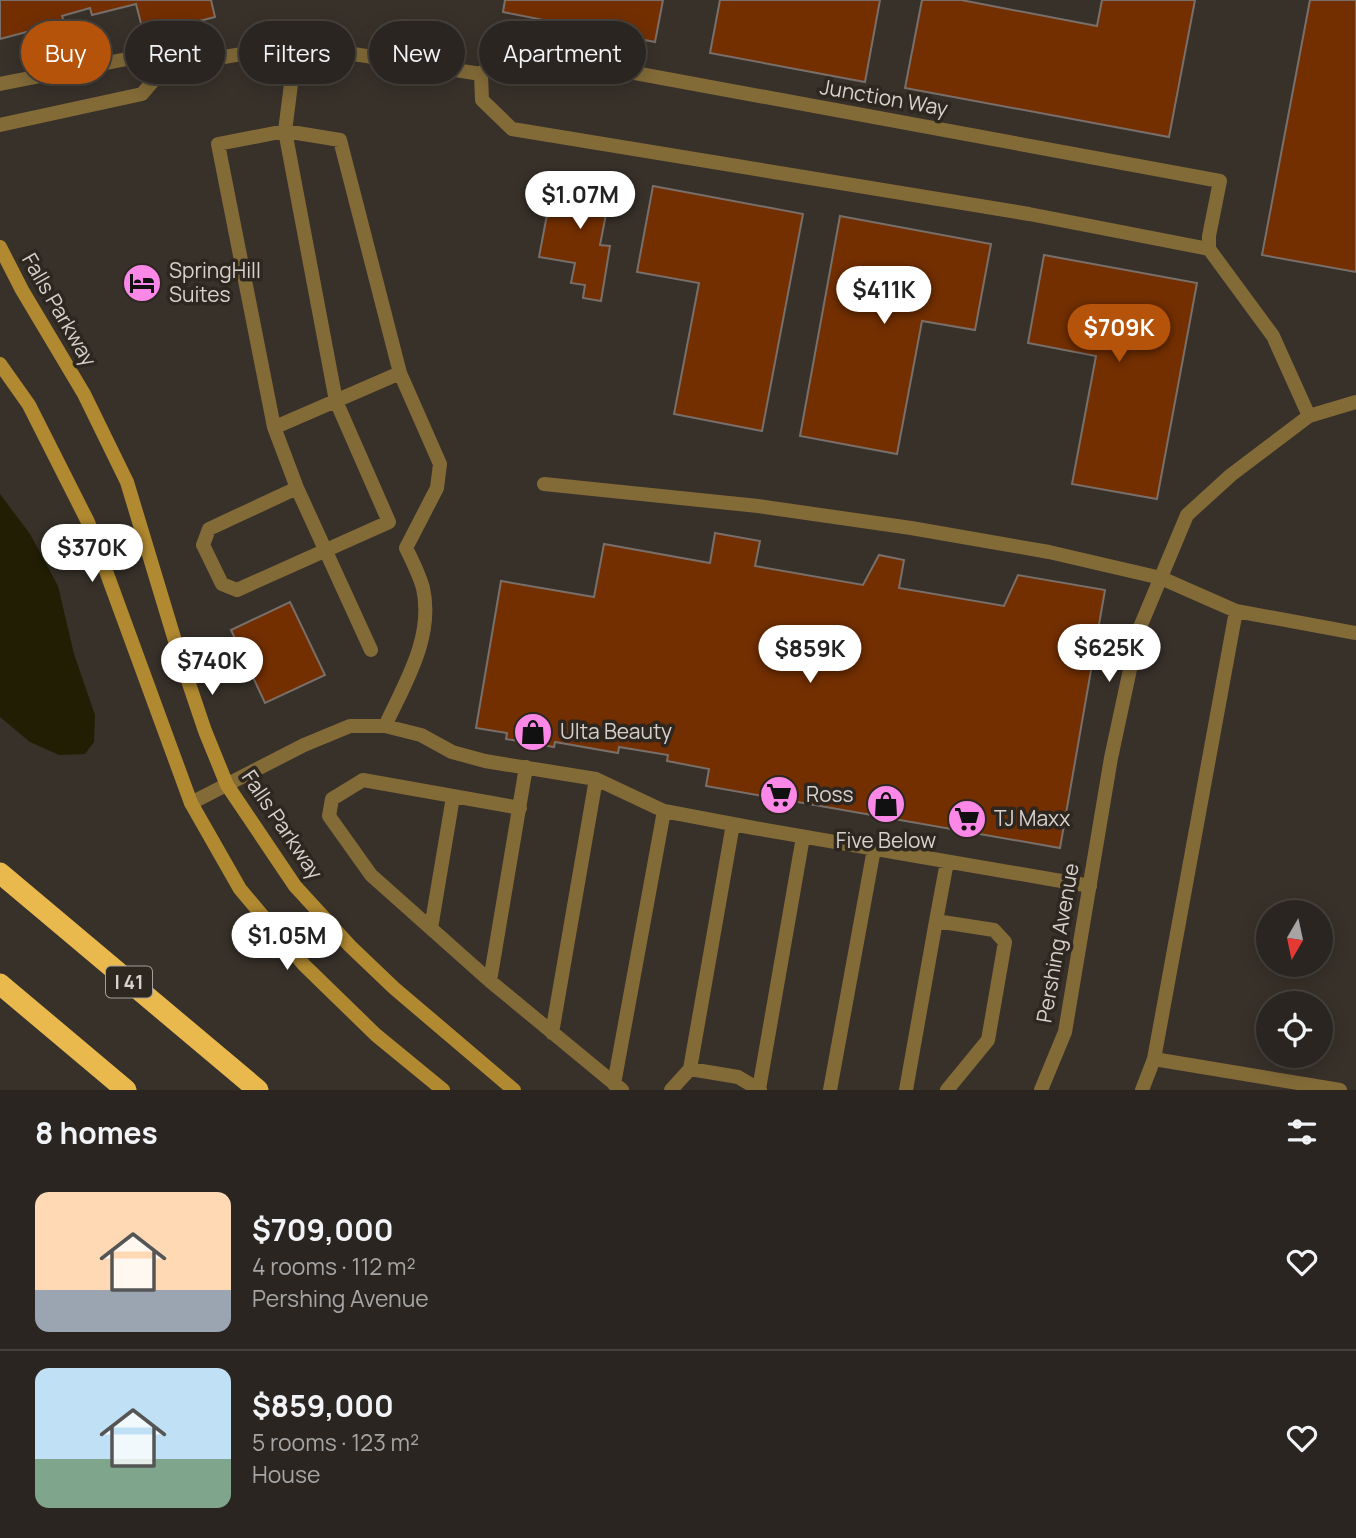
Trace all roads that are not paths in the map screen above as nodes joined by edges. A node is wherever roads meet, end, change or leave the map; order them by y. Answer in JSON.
{"nodes":[{"id":1,"x":355,"y":54,"type":"edge"},
{"id":2,"x":125,"y":59,"type":"edge"},
{"id":3,"x":479,"y":74,"type":"edge"},
{"id":4,"x":646,"y":75,"type":"edge"},
{"id":5,"x":0,"y":83,"type":"edge"},
{"id":6,"x":151,"y":84,"type":"edge"},
{"id":7,"x":291,"y":84,"type":"edge"},
{"id":8,"x":481,"y":84,"type":"edge"},
{"id":9,"x":0,"y":125,"type":"edge"},
{"id":10,"x":285,"y":131,"type":"junction"},
{"id":11,"x":0,"y":247,"type":"edge"},
{"id":12,"x":1209,"y":249,"type":"junction"},
{"id":13,"x":0,"y":363,"type":"edge"},
{"id":14,"x":400,"y":373,"type":"junction"},
{"id":15,"x":336,"y":401,"type":"junction"},
{"id":16,"x":1356,"y":402,"type":"edge"},
{"id":17,"x":1309,"y":416,"type":"junction"},
{"id":18,"x":274,"y":427,"type":"junction"},
{"id":19,"x":544,"y":484,"type":"dead end"},
{"id":20,"x":297,"y":488,"type":"junction"},
{"id":21,"x":390,"y":522,"type":"junction"},
{"id":22,"x":406,"y":548,"type":"junction"},
{"id":23,"x":326,"y":550,"type":"junction"},
{"id":24,"x":1161,"y":578,"type":"junction"},
{"id":25,"x":1236,"y":611,"type":"junction"},
{"id":26,"x":1356,"y":633,"type":"edge"},
{"id":27,"x":371,"y":650,"type":"dead end"},
{"id":28,"x":385,"y":726,"type":"junction"},
{"id":29,"x":526,"y":767,"type":"junction"},
{"id":30,"x":596,"y":779,"type":"junction"},
{"id":31,"x":227,"y":785,"type":"junction"},
{"id":32,"x":453,"y":797,"type":"junction"},
{"id":33,"x":191,"y":803,"type":"junction"},
{"id":34,"x":520,"y":808,"type":"junction"},
{"id":35,"x":664,"y":811,"type":"junction"},
{"id":36,"x":733,"y":824,"type":"junction"},
{"id":37,"x":803,"y":836,"type":"junction"},
{"id":38,"x":874,"y":849,"type":"junction"},
{"id":39,"x":947,"y":862,"type":"junction"},
{"id":40,"x":0,"y":873,"type":"edge"},
{"id":41,"x":1090,"y":886,"type":"junction"},
{"id":42,"x":936,"y":921,"type":"junction"},
{"id":43,"x":431,"y":928,"type":"junction"},
{"id":44,"x":491,"y":981,"type":"junction"},
{"id":45,"x":0,"y":984,"type":"edge"},
{"id":46,"x":0,"y":994,"type":"edge"},
{"id":47,"x":552,"y":1033,"type":"junction"},
{"id":48,"x":1154,"y":1059,"type":"junction"},
{"id":49,"x":690,"y":1069,"type":"junction"},
{"id":50,"x":618,"y":1087,"type":"edge"},
{"id":51,"x":760,"y":1089,"type":"edge"},
{"id":52,"x":125,"y":1090,"type":"edge"},
{"id":53,"x":258,"y":1090,"type":"edge"},
{"id":54,"x":443,"y":1090,"type":"edge"},
{"id":55,"x":514,"y":1090,"type":"edge"},
{"id":56,"x":671,"y":1090,"type":"edge"},
{"id":57,"x":830,"y":1090,"type":"edge"},
{"id":58,"x":906,"y":1090,"type":"edge"},
{"id":59,"x":947,"y":1090,"type":"edge"},
{"id":60,"x":1041,"y":1090,"type":"edge"},
{"id":61,"x":1142,"y":1090,"type":"edge"},
{"id":62,"x":1340,"y":1090,"type":"edge"}],
"edges":[{"from":1,"to":3,"type":"street"},
{"from":2,"to":5,"type":"street"},
{"from":4,"to":12,"type":"street","name":"Junction Way"},
{"from":6,"to":9,"type":"street"},
{"from":7,"to":10,"type":"street"},
{"from":8,"to":12,"type":"street"},
{"from":10,"to":14,"type":"street"},
{"from":10,"to":15,"type":"street"},
{"from":10,"to":18,"type":"street"},
{"from":11,"to":31,"type":"street","name":"Falls Parkway"},
{"from":12,"to":17,"type":"street"},
{"from":13,"to":33,"type":"street"},
{"from":14,"to":15,"type":"street"},
{"from":14,"to":22,"type":"street"},
{"from":15,"to":18,"type":"street"},
{"from":15,"to":21,"type":"street"},
{"from":16,"to":17,"type":"street","name":"Pershing Avenue"},
{"from":17,"to":24,"type":"street","name":"Pershing Avenue"},
{"from":18,"to":20,"type":"street"},
{"from":19,"to":24,"type":"street"},
{"from":20,"to":23,"type":"street"},
{"from":20,"to":23,"type":"street"},
{"from":21,"to":22,"type":"street"},
{"from":21,"to":23,"type":"street"},
{"from":22,"to":28,"type":"street"},
{"from":23,"to":27,"type":"street"},
{"from":24,"to":25,"type":"street"},
{"from":24,"to":41,"type":"street","name":"Pershing Avenue"},
{"from":25,"to":26,"type":"street"},
{"from":25,"to":48,"type":"street"},
{"from":28,"to":29,"type":"street"},
{"from":28,"to":31,"type":"street"},
{"from":29,"to":30,"type":"street"},
{"from":29,"to":34,"type":"street"},
{"from":30,"to":35,"type":"street"},
{"from":30,"to":47,"type":"street"},
{"from":31,"to":33,"type":"street"},
{"from":31,"to":55,"type":"street","name":"Falls Parkway"},
{"from":32,"to":34,"type":"street"},
{"from":32,"to":43,"type":"street"},
{"from":32,"to":43,"type":"street"},
{"from":33,"to":54,"type":"street"},
{"from":34,"to":44,"type":"street"},
{"from":35,"to":36,"type":"street"},
{"from":35,"to":50,"type":"street"},
{"from":36,"to":37,"type":"street"},
{"from":36,"to":49,"type":"street"},
{"from":37,"to":38,"type":"street"},
{"from":37,"to":51,"type":"street"},
{"from":38,"to":39,"type":"street"},
{"from":38,"to":57,"type":"street"},
{"from":39,"to":41,"type":"street"},
{"from":39,"to":42,"type":"street"},
{"from":40,"to":53,"type":"highway","number":"I 41"},
{"from":41,"to":60,"type":"street","name":"Pershing Avenue"},
{"from":42,"to":58,"type":"street"},
{"from":42,"to":59,"type":"street"},
{"from":43,"to":44,"type":"street"},
{"from":44,"to":47,"type":"street"},
{"from":45,"to":52,"type":"highway"},
{"from":46,"to":52,"type":"highway"},
{"from":47,"to":50,"type":"street"},
{"from":48,"to":61,"type":"street"},
{"from":48,"to":62,"type":"street"},
{"from":49,"to":51,"type":"street"},
{"from":49,"to":56,"type":"street"}]}
